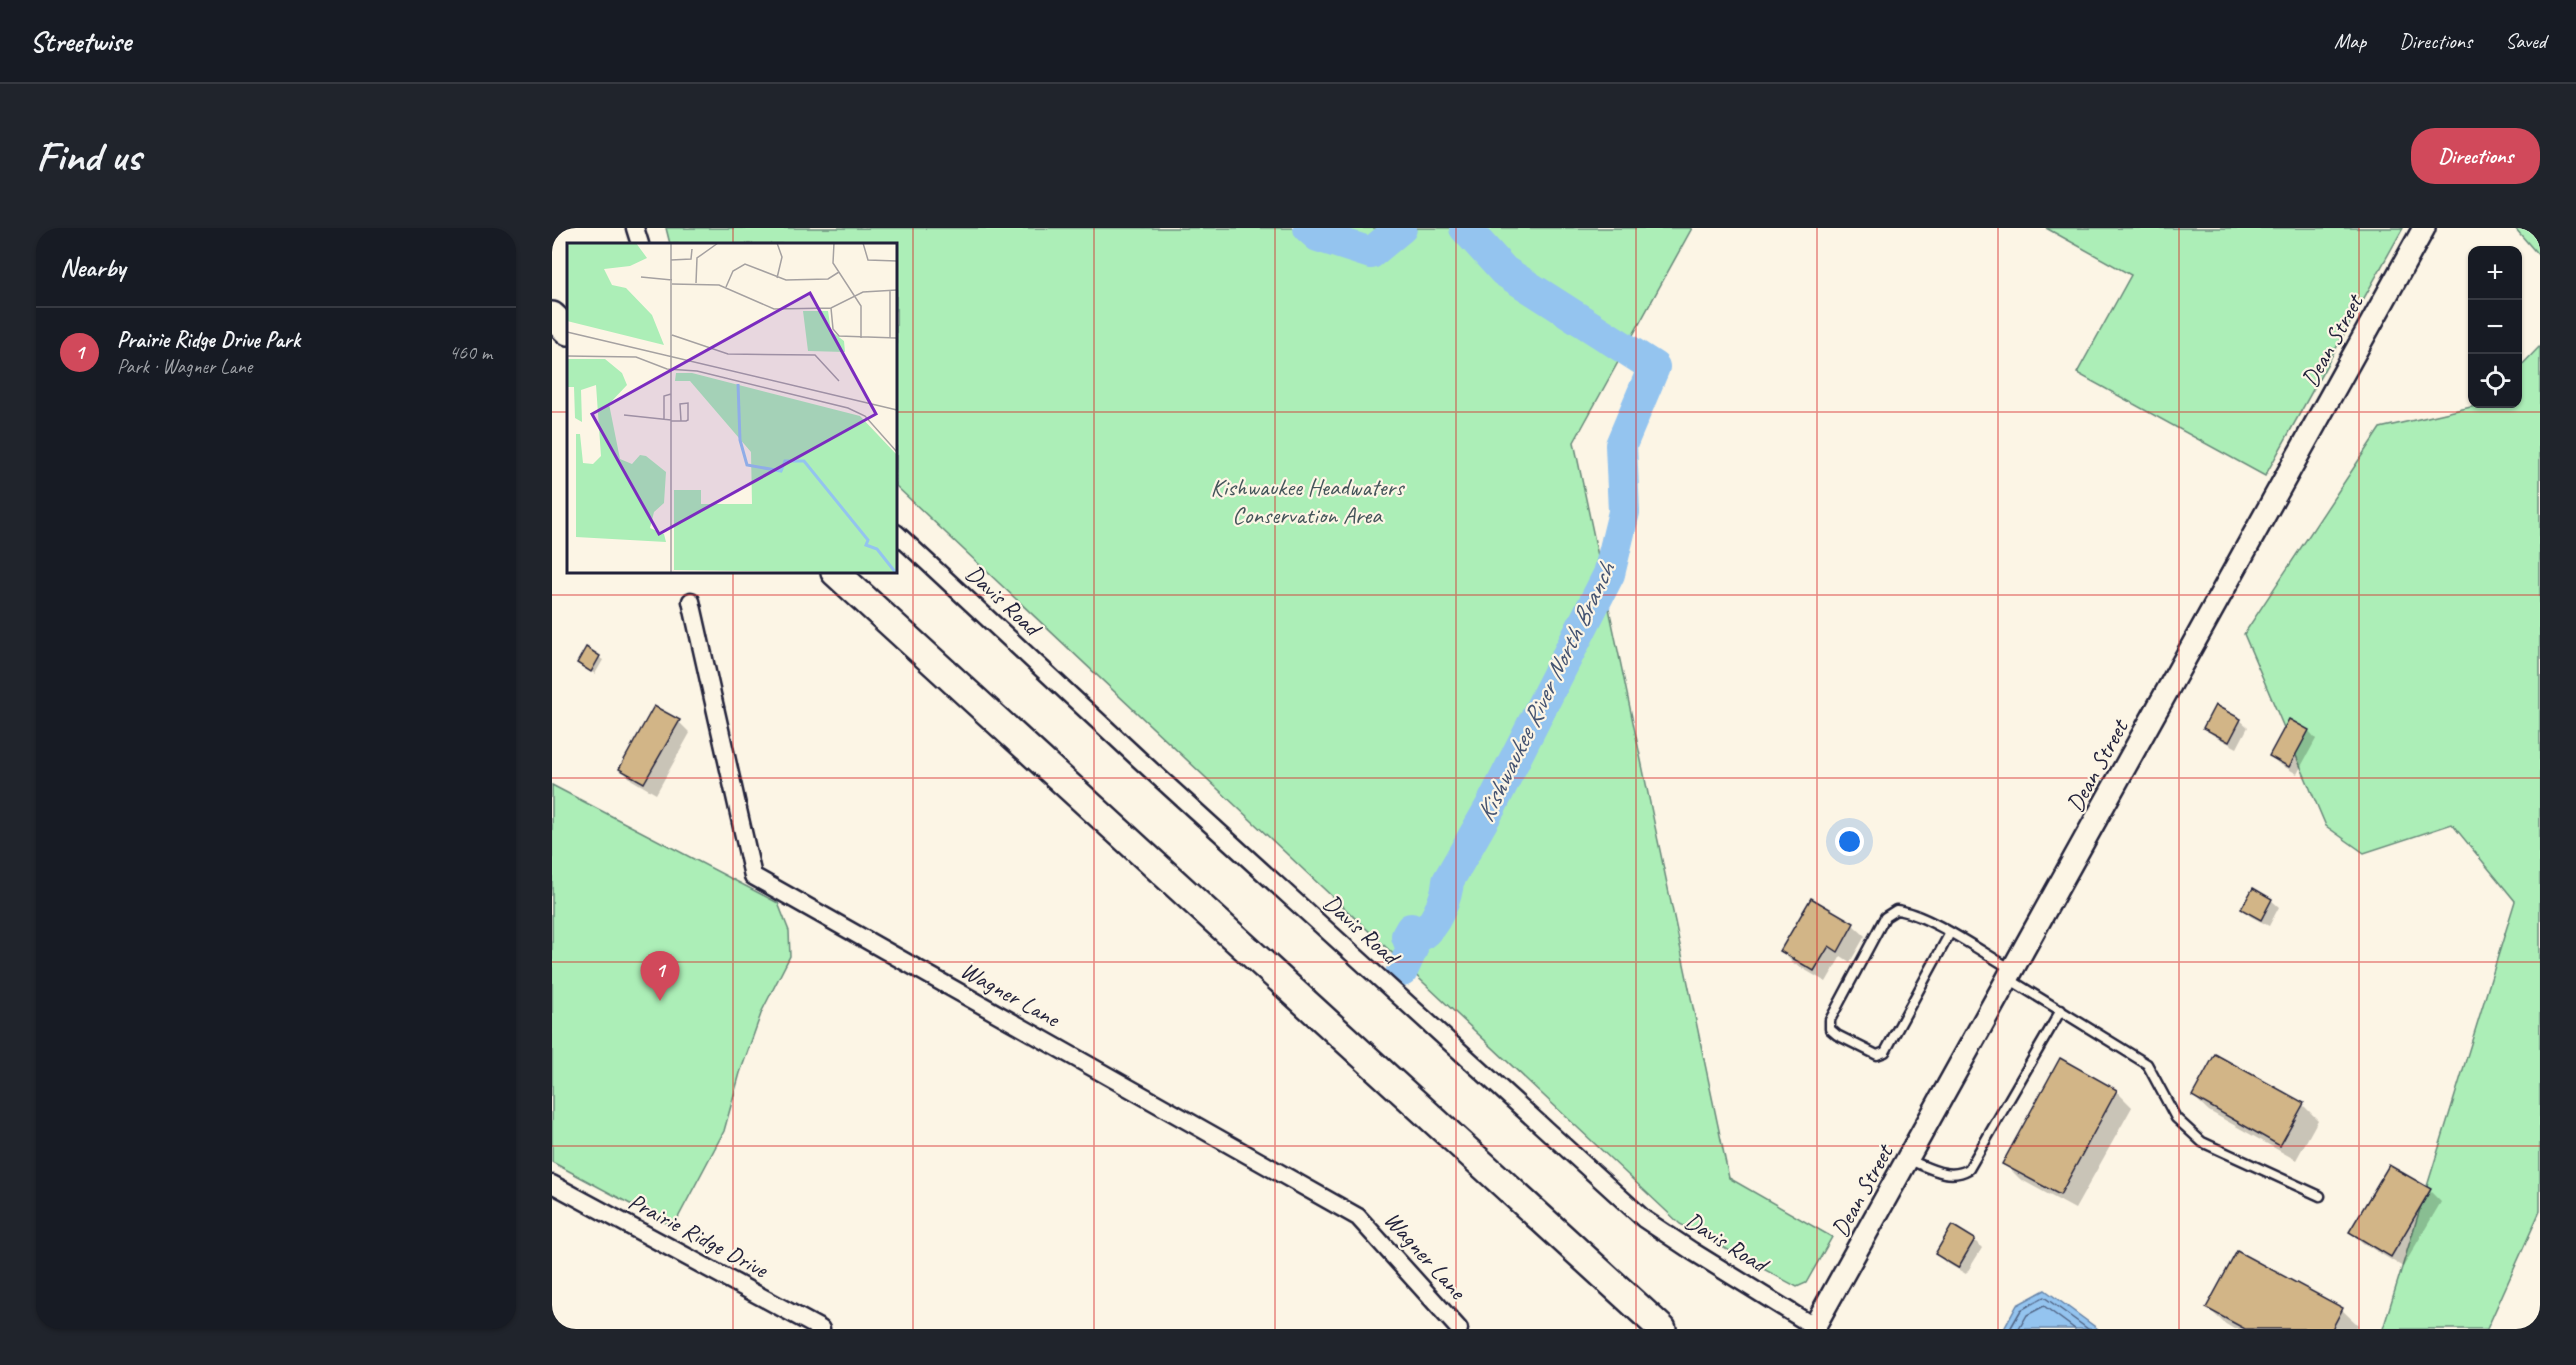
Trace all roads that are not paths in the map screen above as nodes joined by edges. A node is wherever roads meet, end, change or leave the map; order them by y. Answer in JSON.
{"nodes":[{"id":1,"x":635,"y":228,"type":"edge"},
{"id":2,"x":2424,"y":228,"type":"edge"},
{"id":3,"x":640,"y":243,"type":"edge"},
{"id":4,"x":552,"y":316,"type":"edge"},
{"id":5,"x":567,"y":330,"type":"edge"},
{"id":6,"x":897,"y":534,"type":"edge"},
{"id":7,"x":836,"y":573,"type":"edge"},
{"id":8,"x":691,"y":601,"type":"dead end"},
{"id":9,"x":1950,"y":933,"type":"junction"},
{"id":10,"x":2011,"y":974,"type":"junction"},
{"id":11,"x":2061,"y":1010,"type":"junction"},
{"id":12,"x":1909,"y":1160,"type":"junction"},
{"id":13,"x":552,"y":1184,"type":"edge"},
{"id":14,"x":2320,"y":1196,"type":"dead end"},
{"id":15,"x":1815,"y":1328,"type":"edge"},
{"id":16,"x":821,"y":1329,"type":"edge"},
{"id":17,"x":1460,"y":1329,"type":"edge"},
{"id":18,"x":1662,"y":1329,"type":"edge"}],
"edges":[{"from":1,"to":3,"type":"street"},
{"from":2,"to":10,"type":"street","name":"Dean Street"},
{"from":4,"to":5,"type":"main road"},
{"from":6,"to":15,"type":"street","name":"Davis Road"},
{"from":7,"to":18,"type":"main road"},
{"from":8,"to":17,"type":"street","name":"Wagner Lane"},
{"from":9,"to":9,"type":"lane"},
{"from":9,"to":10,"type":"lane"},
{"from":10,"to":11,"type":"lane"},
{"from":10,"to":12,"type":"street","name":"Dean Street"},
{"from":11,"to":12,"type":"lane"},
{"from":11,"to":14,"type":"lane"},
{"from":12,"to":15,"type":"street","name":"Dean Street"},
{"from":13,"to":16,"type":"street","name":"Prairie Ridge Drive"}]}
